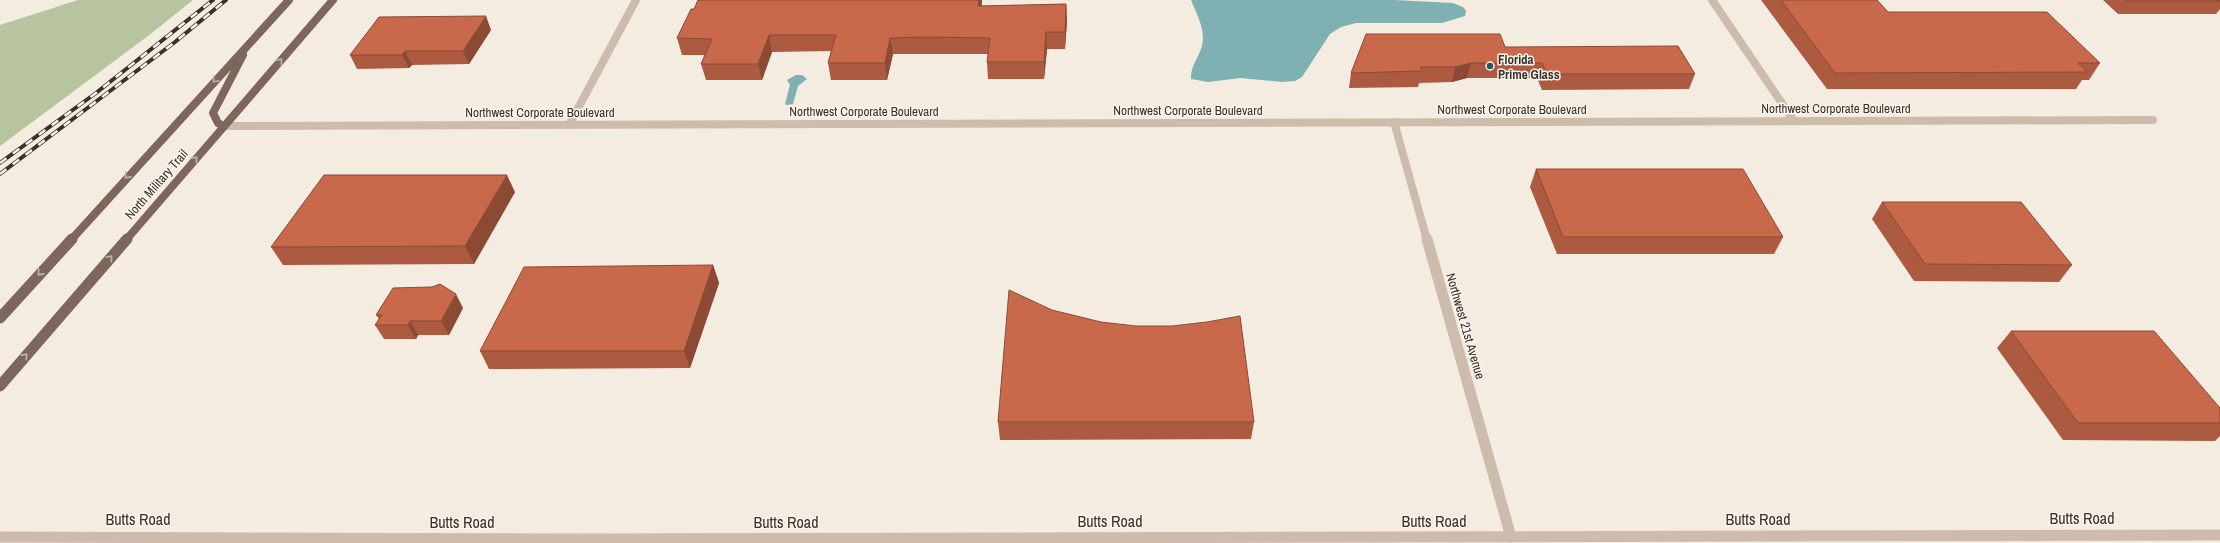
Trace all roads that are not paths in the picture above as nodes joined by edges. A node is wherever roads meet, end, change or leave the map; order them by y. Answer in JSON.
{"nodes":[{"id":1,"x":289,"y":0,"type":"edge"},
{"id":2,"x":333,"y":0,"type":"edge"},
{"id":3,"x":636,"y":0,"type":"edge"},
{"id":4,"x":1712,"y":0,"type":"edge"},
{"id":5,"x":251,"y":41,"type":"junction"},
{"id":6,"x":2153,"y":120,"type":"dead end"},
{"id":7,"x":1794,"y":121,"type":"junction"},
{"id":8,"x":1394,"y":122,"type":"junction"},
{"id":9,"x":569,"y":125,"type":"junction"},
{"id":10,"x":223,"y":126,"type":"junction"},
{"id":11,"x":0,"y":318,"type":"edge"},
{"id":12,"x":0,"y":386,"type":"edge"},
{"id":13,"x":2220,"y":535,"type":"edge"},
{"id":14,"x":0,"y":537,"type":"edge"},
{"id":15,"x":1512,"y":537,"type":"junction"}],
"edges":[{"from":1,"to":5,"type":"main road","name":"North Military Trail"},
{"from":10,"to":2,"type":"main road","name":"North Military Trail","one_way":true},
{"from":3,"to":9,"type":"street"},
{"from":4,"to":7,"type":"street"},
{"from":5,"to":10,"type":"main road"},
{"from":5,"to":11,"type":"main road","name":"North Military Trail","one_way":true},
{"from":6,"to":7,"type":"street","name":"Northwest Corporate Boulevard"},
{"from":7,"to":8,"type":"street","name":"Northwest Corporate Boulevard"},
{"from":8,"to":9,"type":"street","name":"Northwest Corporate Boulevard"},
{"from":8,"to":15,"type":"street","name":"Northwest 21st Avenue"},
{"from":9,"to":10,"type":"street","name":"Northwest Corporate Boulevard"},
{"from":12,"to":10,"type":"main road","name":"North Military Trail","one_way":true},
{"from":13,"to":15,"type":"street","name":"Butts Road"},
{"from":14,"to":15,"type":"street","name":"Butts Road"}]}
